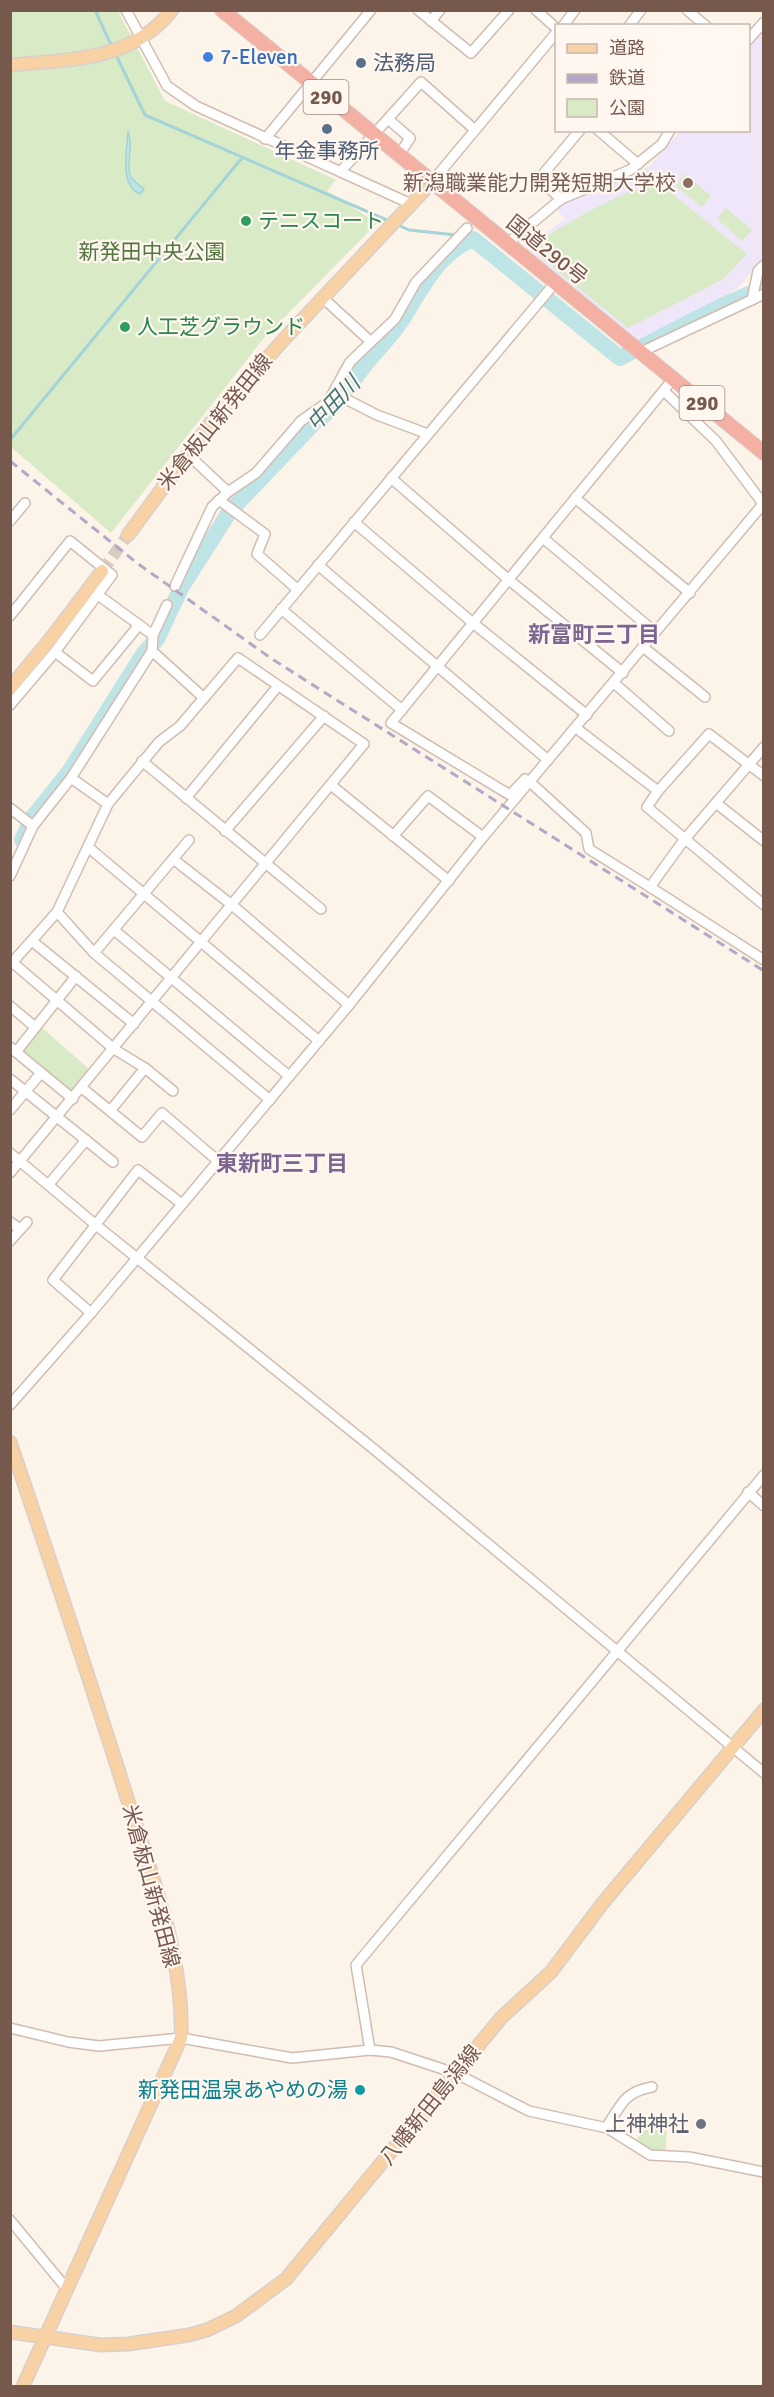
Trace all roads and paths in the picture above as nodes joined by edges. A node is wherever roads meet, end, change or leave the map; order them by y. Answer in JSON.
{"nodes":[{"id":1,"x":126,"y":10,"type":"edge"},
{"id":2,"x":172,"y":10,"type":"edge"},
{"id":3,"x":222,"y":10,"type":"edge"},
{"id":4,"x":371,"y":10,"type":"edge"},
{"id":5,"x":417,"y":10,"type":"edge"},
{"id":6,"x":440,"y":10,"type":"edge"},
{"id":7,"x":509,"y":10,"type":"edge"},
{"id":8,"x":536,"y":10,"type":"edge"},
{"id":9,"x":575,"y":10,"type":"edge"},
{"id":10,"x":641,"y":10,"type":"edge"},
{"id":11,"x":687,"y":10,"type":"edge"},
{"id":12,"x":431,"y":21,"type":"junction"},
{"id":13,"x":764,"y":22,"type":"edge"},
{"id":14,"x":564,"y":24,"type":"edge"},
{"id":15,"x":630,"y":24,"type":"edge"},
{"id":16,"x":704,"y":24,"type":"edge"},
{"id":17,"x":555,"y":27,"type":"edge"},
{"id":18,"x":555,"y":34,"type":"edge"},
{"id":19,"x":750,"y":38,"type":"edge"},
{"id":20,"x":141,"y":40,"type":"junction"},
{"id":21,"x":10,"y":65,"type":"edge"},
{"id":22,"x":310,"y":84,"type":"junction"},
{"id":23,"x":388,"y":119,"type":"junction"},
{"id":24,"x":476,"y":130,"type":"junction"},
{"id":25,"x":578,"y":132,"type":"edge"},
{"id":26,"x":600,"y":132,"type":"edge"},
{"id":27,"x":669,"y":132,"type":"edge"},
{"id":28,"x":374,"y":135,"type":"junction"},
{"id":29,"x":265,"y":139,"type":"junction"},
{"id":30,"x":399,"y":155,"type":"junction"},
{"id":31,"x":638,"y":164,"type":"junction"},
{"id":32,"x":341,"y":171,"type":"junction"},
{"id":33,"x":431,"y":183,"type":"junction"},
{"id":34,"x":561,"y":199,"type":"junction"},
{"id":35,"x":411,"y":204,"type":"junction"},
{"id":36,"x":467,"y":228,"type":"dead end"},
{"id":37,"x":507,"y":244,"type":"junction"},
{"id":38,"x":761,"y":268,"type":"edge"},
{"id":39,"x":555,"y":283,"type":"junction"},
{"id":40,"x":764,"y":294,"type":"edge"},
{"id":41,"x":323,"y":298,"type":"junction"},
{"id":42,"x":752,"y":300,"type":"junction"},
{"id":43,"x":370,"y":341,"type":"junction"},
{"id":44,"x":635,"y":348,"type":"junction"},
{"id":45,"x":673,"y":379,"type":"junction"},
{"id":46,"x":664,"y":391,"type":"junction"},
{"id":47,"x":334,"y":393,"type":"junction"},
{"id":48,"x":428,"y":435,"type":"junction"},
{"id":49,"x":764,"y":453,"type":"edge"},
{"id":50,"x":195,"y":461,"type":"dead end"},
{"id":51,"x":391,"y":478,"type":"junction"},
{"id":52,"x":228,"y":492,"type":"junction"},
{"id":53,"x":575,"y":498,"type":"junction"},
{"id":54,"x":219,"y":500,"type":"junction"},
{"id":55,"x":25,"y":503,"type":"dead end"},
{"id":56,"x":763,"y":504,"type":"edge"},
{"id":57,"x":10,"y":521,"type":"edge"},
{"id":58,"x":354,"y":522,"type":"junction"},
{"id":59,"x":128,"y":535,"type":"tunnel mouth"},
{"id":60,"x":543,"y":538,"type":"junction"},
{"id":61,"x":318,"y":565,"type":"junction"},
{"id":62,"x":102,"y":571,"type":"tunnel mouth"},
{"id":63,"x":509,"y":580,"type":"junction"},
{"id":64,"x":175,"y":586,"type":"dead end"},
{"id":65,"x":297,"y":589,"type":"junction"},
{"id":66,"x":690,"y":593,"type":"junction"},
{"id":67,"x":98,"y":595,"type":"junction"},
{"id":68,"x":167,"y":605,"type":"dead end"},
{"id":69,"x":281,"y":609,"type":"junction"},
{"id":70,"x":10,"y":616,"type":"edge"},
{"id":71,"x":473,"y":623,"type":"junction"},
{"id":72,"x":139,"y":625,"type":"junction"},
{"id":73,"x":655,"y":632,"type":"junction"},
{"id":74,"x":153,"y":635,"type":"junction"},
{"id":75,"x":260,"y":635,"type":"dead end"},
{"id":76,"x":643,"y":647,"type":"junction"},
{"id":77,"x":152,"y":651,"type":"junction"},
{"id":78,"x":55,"y":652,"type":"junction"},
{"id":79,"x":437,"y":667,"type":"junction"},
{"id":80,"x":623,"y":673,"type":"junction"},
{"id":81,"x":614,"y":683,"type":"junction"},
{"id":82,"x":278,"y":686,"type":"junction"},
{"id":83,"x":10,"y":688,"type":"edge"},
{"id":84,"x":705,"y":697,"type":"dead end"},
{"id":85,"x":204,"y":698,"type":"junction"},
{"id":86,"x":10,"y":705,"type":"edge"},
{"id":87,"x":402,"y":710,"type":"junction"},
{"id":88,"x":587,"y":715,"type":"junction"},
{"id":89,"x":324,"y":716,"type":"junction"},
{"id":90,"x":576,"y":728,"type":"junction"},
{"id":91,"x":669,"y":731,"type":"dead end"},
{"id":92,"x":764,"y":747,"type":"edge"},
{"id":93,"x":548,"y":760,"type":"junction"},
{"id":94,"x":142,"y":761,"type":"junction"},
{"id":95,"x":749,"y":765,"type":"junction"},
{"id":96,"x":764,"y":776,"type":"edge"},
{"id":97,"x":71,"y":778,"type":"junction"},
{"id":98,"x":531,"y":782,"type":"junction"},
{"id":99,"x":331,"y":785,"type":"junction"},
{"id":100,"x":658,"y":791,"type":"junction"},
{"id":101,"x":186,"y":798,"type":"junction"},
{"id":102,"x":716,"y":803,"type":"junction"},
{"id":103,"x":108,"y":804,"type":"junction"},
{"id":104,"x":10,"y":808,"type":"edge"},
{"id":105,"x":33,"y":826,"type":"junction"},
{"id":106,"x":225,"y":831,"type":"junction"},
{"id":107,"x":393,"y":836,"type":"junction"},
{"id":108,"x":483,"y":837,"type":"junction"},
{"id":109,"x":189,"y":840,"type":"dead end"},
{"id":110,"x":684,"y":840,"type":"junction"},
{"id":111,"x":764,"y":841,"type":"edge"},
{"id":112,"x":88,"y":847,"type":"junction"},
{"id":113,"x":173,"y":858,"type":"junction"},
{"id":114,"x":265,"y":865,"type":"junction"},
{"id":115,"x":10,"y":876,"type":"edge"},
{"id":116,"x":449,"y":881,"type":"junction"},
{"id":117,"x":650,"y":887,"type":"junction"},
{"id":118,"x":144,"y":894,"type":"junction"},
{"id":119,"x":232,"y":905,"type":"junction"},
{"id":120,"x":764,"y":905,"type":"edge"},
{"id":121,"x":321,"y":909,"type":"dead end"},
{"id":122,"x":57,"y":912,"type":"junction"},
{"id":123,"x":114,"y":930,"type":"junction"},
{"id":124,"x":32,"y":941,"type":"junction"},
{"id":125,"x":202,"y":942,"type":"junction"},
{"id":126,"x":94,"y":953,"type":"junction"},
{"id":127,"x":764,"y":960,"type":"edge"},
{"id":128,"x":11,"y":963,"type":"edge"},
{"id":129,"x":75,"y":976,"type":"junction"},
{"id":130,"x":172,"y":978,"type":"junction"},
{"id":131,"x":56,"y":1000,"type":"junction"},
{"id":132,"x":153,"y":1002,"type":"junction"},
{"id":133,"x":349,"y":1005,"type":"junction"},
{"id":134,"x":10,"y":1006,"type":"edge"},
{"id":135,"x":134,"y":1024,"type":"junction"},
{"id":136,"x":35,"y":1027,"type":"junction"},
{"id":137,"x":319,"y":1041,"type":"junction"},
{"id":138,"x":13,"y":1049,"type":"edge"},
{"id":139,"x":114,"y":1049,"type":"junction"},
{"id":140,"x":145,"y":1068,"type":"junction"},
{"id":141,"x":41,"y":1073,"type":"junction"},
{"id":142,"x":289,"y":1076,"type":"junction"},
{"id":143,"x":10,"y":1079,"type":"edge"},
{"id":144,"x":82,"y":1088,"type":"junction"},
{"id":145,"x":26,"y":1091,"type":"junction"},
{"id":146,"x":173,"y":1091,"type":"dead end"},
{"id":147,"x":73,"y":1099,"type":"junction"},
{"id":148,"x":270,"y":1100,"type":"junction"},
{"id":149,"x":10,"y":1110,"type":"edge"},
{"id":150,"x":110,"y":1111,"type":"junction"},
{"id":151,"x":58,"y":1117,"type":"junction"},
{"id":152,"x":86,"y":1140,"type":"junction"},
{"id":153,"x":10,"y":1153,"type":"edge"},
{"id":154,"x":218,"y":1161,"type":"junction"},
{"id":155,"x":21,"y":1162,"type":"junction"},
{"id":156,"x":113,"y":1162,"type":"dead end"},
{"id":157,"x":10,"y":1173,"type":"edge"},
{"id":158,"x":49,"y":1184,"type":"junction"},
{"id":159,"x":182,"y":1204,"type":"junction"},
{"id":160,"x":10,"y":1222,"type":"edge"},
{"id":161,"x":96,"y":1225,"type":"junction"},
{"id":162,"x":10,"y":1241,"type":"edge"},
{"id":163,"x":137,"y":1258,"type":"junction"},
{"id":164,"x":91,"y":1313,"type":"junction"},
{"id":165,"x":10,"y":1405,"type":"edge"},
{"id":166,"x":10,"y":1442,"type":"edge"},
{"id":167,"x":764,"y":1475,"type":"edge"},
{"id":168,"x":748,"y":1492,"type":"junction"},
{"id":169,"x":764,"y":1506,"type":"edge"},
{"id":170,"x":617,"y":1652,"type":"junction"},
{"id":171,"x":764,"y":1710,"type":"edge"},
{"id":172,"x":732,"y":1747,"type":"junction"},
{"id":173,"x":764,"y":1773,"type":"edge"},
{"id":174,"x":10,"y":2028,"type":"edge"},
{"id":175,"x":181,"y":2038,"type":"junction"},
{"id":176,"x":370,"y":2050,"type":"junction"},
{"id":177,"x":455,"y":2073,"type":"junction"},
{"id":178,"x":652,"y":2087,"type":"dead end"},
{"id":179,"x":606,"y":2128,"type":"junction"},
{"id":180,"x":764,"y":2172,"type":"edge"},
{"id":181,"x":10,"y":2220,"type":"edge"},
{"id":182,"x":67,"y":2289,"type":"junction"},
{"id":183,"x":10,"y":2332,"type":"edge"},
{"id":184,"x":46,"y":2337,"type":"junction"},
{"id":185,"x":23,"y":2386,"type":"edge"}],
"edges":[{"from":1,"to":20,"type":"street"},
{"from":2,"to":20,"type":"main road"},
{"from":3,"to":22,"type":"highway","name":"国道290号","number":"290"},
{"from":4,"to":22,"type":"street"},
{"from":5,"to":12,"type":"street"},
{"from":6,"to":12,"type":"street"},
{"from":7,"to":12,"type":"street"},
{"from":8,"to":17,"type":"street"},
{"from":9,"to":14,"type":"street"},
{"from":10,"to":15,"type":"street"},
{"from":11,"to":16,"type":"street"},
{"from":13,"to":19,"type":"street"},
{"from":18,"to":24,"type":"street"},
{"from":20,"to":21,"type":"main road"},
{"from":20,"to":29,"type":"street"},
{"from":22,"to":28,"type":"highway","name":"国道290号","number":"290"},
{"from":22,"to":29,"type":"street"},
{"from":23,"to":24,"type":"street"},
{"from":23,"to":28,"type":"street"},
{"from":23,"to":30,"type":"street"},
{"from":24,"to":33,"type":"street"},
{"from":25,"to":34,"type":"street"},
{"from":26,"to":31,"type":"street"},
{"from":27,"to":31,"type":"street"},
{"from":28,"to":30,"type":"highway","name":"国道290号","number":"290"},
{"from":28,"to":32,"type":"street"},
{"from":29,"to":32,"type":"street"},
{"from":30,"to":33,"type":"highway","name":"国道290号","number":"290"},
{"from":31,"to":34,"type":"street"},
{"from":32,"to":35,"type":"street"},
{"from":33,"to":35,"type":"main road","name":"米倉板山新発田線"},
{"from":33,"to":37,"type":"highway","name":"国道290号","number":"290"},
{"from":34,"to":37,"type":"street"},
{"from":35,"to":41,"type":"main road","name":"米倉板山新発田線"},
{"from":36,"to":43,"type":"street"},
{"from":37,"to":39,"type":"highway","name":"国道290号","number":"290"},
{"from":38,"to":42,"type":"street"},
{"from":39,"to":44,"type":"highway","name":"国道290号","number":"290"},
{"from":39,"to":48,"type":"street"},
{"from":40,"to":42,"type":"street"},
{"from":41,"to":43,"type":"street"},
{"from":41,"to":59,"type":"main road","name":"米倉板山新発田線"},
{"from":42,"to":44,"type":"street"},
{"from":43,"to":47,"type":"street"},
{"from":44,"to":45,"type":"highway","name":"国道290号","number":"290"},
{"from":45,"to":46,"type":"street"},
{"from":45,"to":49,"type":"highway","name":"国道290号","number":"290"},
{"from":46,"to":53,"type":"street"},
{"from":46,"to":56,"type":"street"},
{"from":47,"to":48,"type":"street"},
{"from":47,"to":52,"type":"street"},
{"from":48,"to":51,"type":"street"},
{"from":50,"to":52,"type":"street"},
{"from":51,"to":58,"type":"street"},
{"from":51,"to":63,"type":"street"},
{"from":52,"to":54,"type":"street"},
{"from":53,"to":60,"type":"street"},
{"from":53,"to":66,"type":"street"},
{"from":54,"to":64,"type":"street"},
{"from":54,"to":65,"type":"street"},
{"from":55,"to":57,"type":"street"},
{"from":56,"to":66,"type":"street"},
{"from":58,"to":61,"type":"street"},
{"from":58,"to":71,"type":"street"},
{"from":60,"to":63,"type":"street"},
{"from":60,"to":73,"type":"street"},
{"from":61,"to":65,"type":"street"},
{"from":61,"to":79,"type":"street"},
{"from":62,"to":83,"type":"main road"},
{"from":63,"to":71,"type":"street"},
{"from":63,"to":80,"type":"street"},
{"from":65,"to":69,"type":"street"},
{"from":66,"to":73,"type":"street"},
{"from":67,"to":70,"type":"street"},
{"from":67,"to":72,"type":"street"},
{"from":67,"to":78,"type":"street"},
{"from":68,"to":74,"type":"street"},
{"from":69,"to":75,"type":"street"},
{"from":69,"to":87,"type":"street"},
{"from":71,"to":79,"type":"street"},
{"from":71,"to":88,"type":"street"},
{"from":72,"to":74,"type":"street"},
{"from":72,"to":78,"type":"street"},
{"from":73,"to":76,"type":"street"},
{"from":74,"to":77,"type":"street"},
{"from":76,"to":80,"type":"street"},
{"from":76,"to":84,"type":"street"},
{"from":77,"to":85,"type":"street"},
{"from":77,"to":97,"type":"street"},
{"from":78,"to":86,"type":"street"},
{"from":79,"to":87,"type":"street"},
{"from":79,"to":93,"type":"street"},
{"from":80,"to":81,"type":"street"},
{"from":81,"to":88,"type":"street"},
{"from":81,"to":91,"type":"street"},
{"from":82,"to":85,"type":"street"},
{"from":82,"to":89,"type":"street"},
{"from":82,"to":101,"type":"street"},
{"from":85,"to":94,"type":"street"},
{"from":87,"to":98,"type":"street"},
{"from":88,"to":90,"type":"street"},
{"from":89,"to":99,"type":"street"},
{"from":89,"to":106,"type":"street"},
{"from":90,"to":93,"type":"street"},
{"from":90,"to":100,"type":"street"},
{"from":92,"to":95,"type":"street"},
{"from":93,"to":98,"type":"street"},
{"from":94,"to":101,"type":"street"},
{"from":94,"to":103,"type":"street"},
{"from":95,"to":96,"type":"street"},
{"from":95,"to":100,"type":"street"},
{"from":95,"to":102,"type":"street"},
{"from":97,"to":103,"type":"street"},
{"from":97,"to":105,"type":"street"},
{"from":98,"to":108,"type":"street"},
{"from":98,"to":117,"type":"street"},
{"from":99,"to":107,"type":"street"},
{"from":99,"to":114,"type":"street"},
{"from":100,"to":110,"type":"street"},
{"from":101,"to":106,"type":"street"},
{"from":102,"to":110,"type":"street"},
{"from":102,"to":111,"type":"street"},
{"from":103,"to":112,"type":"street"},
{"from":104,"to":105,"type":"street"},
{"from":105,"to":115,"type":"street"},
{"from":106,"to":114,"type":"street"},
{"from":107,"to":108,"type":"street"},
{"from":107,"to":116,"type":"street"},
{"from":108,"to":116,"type":"street"},
{"from":109,"to":113,"type":"street"},
{"from":110,"to":117,"type":"street"},
{"from":110,"to":120,"type":"street"},
{"from":112,"to":118,"type":"street"},
{"from":112,"to":122,"type":"street"},
{"from":113,"to":118,"type":"street"},
{"from":113,"to":119,"type":"street"},
{"from":114,"to":119,"type":"street"},
{"from":114,"to":121,"type":"street"},
{"from":116,"to":133,"type":"street"},
{"from":117,"to":127,"type":"street"},
{"from":118,"to":123,"type":"street"},
{"from":118,"to":125,"type":"street"},
{"from":119,"to":125,"type":"street"},
{"from":119,"to":133,"type":"street"},
{"from":122,"to":124,"type":"street"},
{"from":122,"to":126,"type":"street"},
{"from":123,"to":126,"type":"street"},
{"from":123,"to":130,"type":"street"},
{"from":124,"to":128,"type":"street"},
{"from":124,"to":129,"type":"street"},
{"from":125,"to":130,"type":"street"},
{"from":125,"to":137,"type":"street"},
{"from":126,"to":132,"type":"street"},
{"from":128,"to":131,"type":"street"},
{"from":129,"to":131,"type":"street"},
{"from":129,"to":135,"type":"street"},
{"from":130,"to":132,"type":"street"},
{"from":130,"to":142,"type":"street"},
{"from":131,"to":136,"type":"street"},
{"from":131,"to":139,"type":"street"},
{"from":132,"to":135,"type":"street"},
{"from":132,"to":148,"type":"street"},
{"from":133,"to":137,"type":"street"},
{"from":134,"to":136,"type":"street"},
{"from":135,"to":139,"type":"street"},
{"from":136,"to":138,"type":"street"},
{"from":137,"to":142,"type":"street"},
{"from":138,"to":141,"type":"street"},
{"from":139,"to":140,"type":"street"},
{"from":139,"to":144,"type":"street"},
{"from":140,"to":146,"type":"street"},
{"from":140,"to":150,"type":"street"},
{"from":141,"to":145,"type":"street"},
{"from":141,"to":147,"type":"street"},
{"from":142,"to":148,"type":"street"},
{"from":143,"to":145,"type":"street"},
{"from":144,"to":147,"type":"street"},
{"from":144,"to":150,"type":"street"},
{"from":145,"to":149,"type":"street"},
{"from":145,"to":151,"type":"street"},
{"from":147,"to":151,"type":"street"},
{"from":148,"to":154,"type":"street"},
{"from":150,"to":154,"type":"street"},
{"from":151,"to":152,"type":"street"},
{"from":151,"to":155,"type":"street"},
{"from":152,"to":156,"type":"street"},
{"from":152,"to":158,"type":"street"},
{"from":153,"to":155,"type":"street"},
{"from":154,"to":159,"type":"street"},
{"from":155,"to":157,"type":"street"},
{"from":155,"to":158,"type":"street"},
{"from":158,"to":161,"type":"street"},
{"from":159,"to":161,"type":"street"},
{"from":159,"to":163,"type":"street"},
{"from":160,"to":162,"type":"street"},
{"from":161,"to":163,"type":"street"},
{"from":161,"to":164,"type":"street"},
{"from":163,"to":164,"type":"street"},
{"from":163,"to":170,"type":"street"},
{"from":164,"to":165,"type":"street"},
{"from":166,"to":175,"type":"main road","name":"米倉板山新発田線"},
{"from":167,"to":168,"type":"street"},
{"from":168,"to":169,"type":"street"},
{"from":168,"to":170,"type":"street"},
{"from":170,"to":172,"type":"street"},
{"from":170,"to":176,"type":"street"},
{"from":171,"to":172,"type":"main road","name":"八幡新田島潟線"},
{"from":172,"to":173,"type":"street"},
{"from":172,"to":177,"type":"main road","name":"八幡新田島潟線"},
{"from":174,"to":175,"type":"street"},
{"from":175,"to":176,"type":"street"},
{"from":175,"to":182,"type":"main road","name":"米倉板山新発田線"},
{"from":176,"to":177,"type":"street"},
{"from":177,"to":179,"type":"street"},
{"from":177,"to":184,"type":"main road","name":"八幡新田島潟線"},
{"from":178,"to":179,"type":"street"},
{"from":179,"to":180,"type":"street"},
{"from":181,"to":182,"type":"street"},
{"from":182,"to":184,"type":"main road","name":"米倉板山新発田線"},
{"from":183,"to":184,"type":"main road","name":"八幡新田島潟線"},
{"from":184,"to":185,"type":"main road","name":"米倉板山新発田線"}]}
